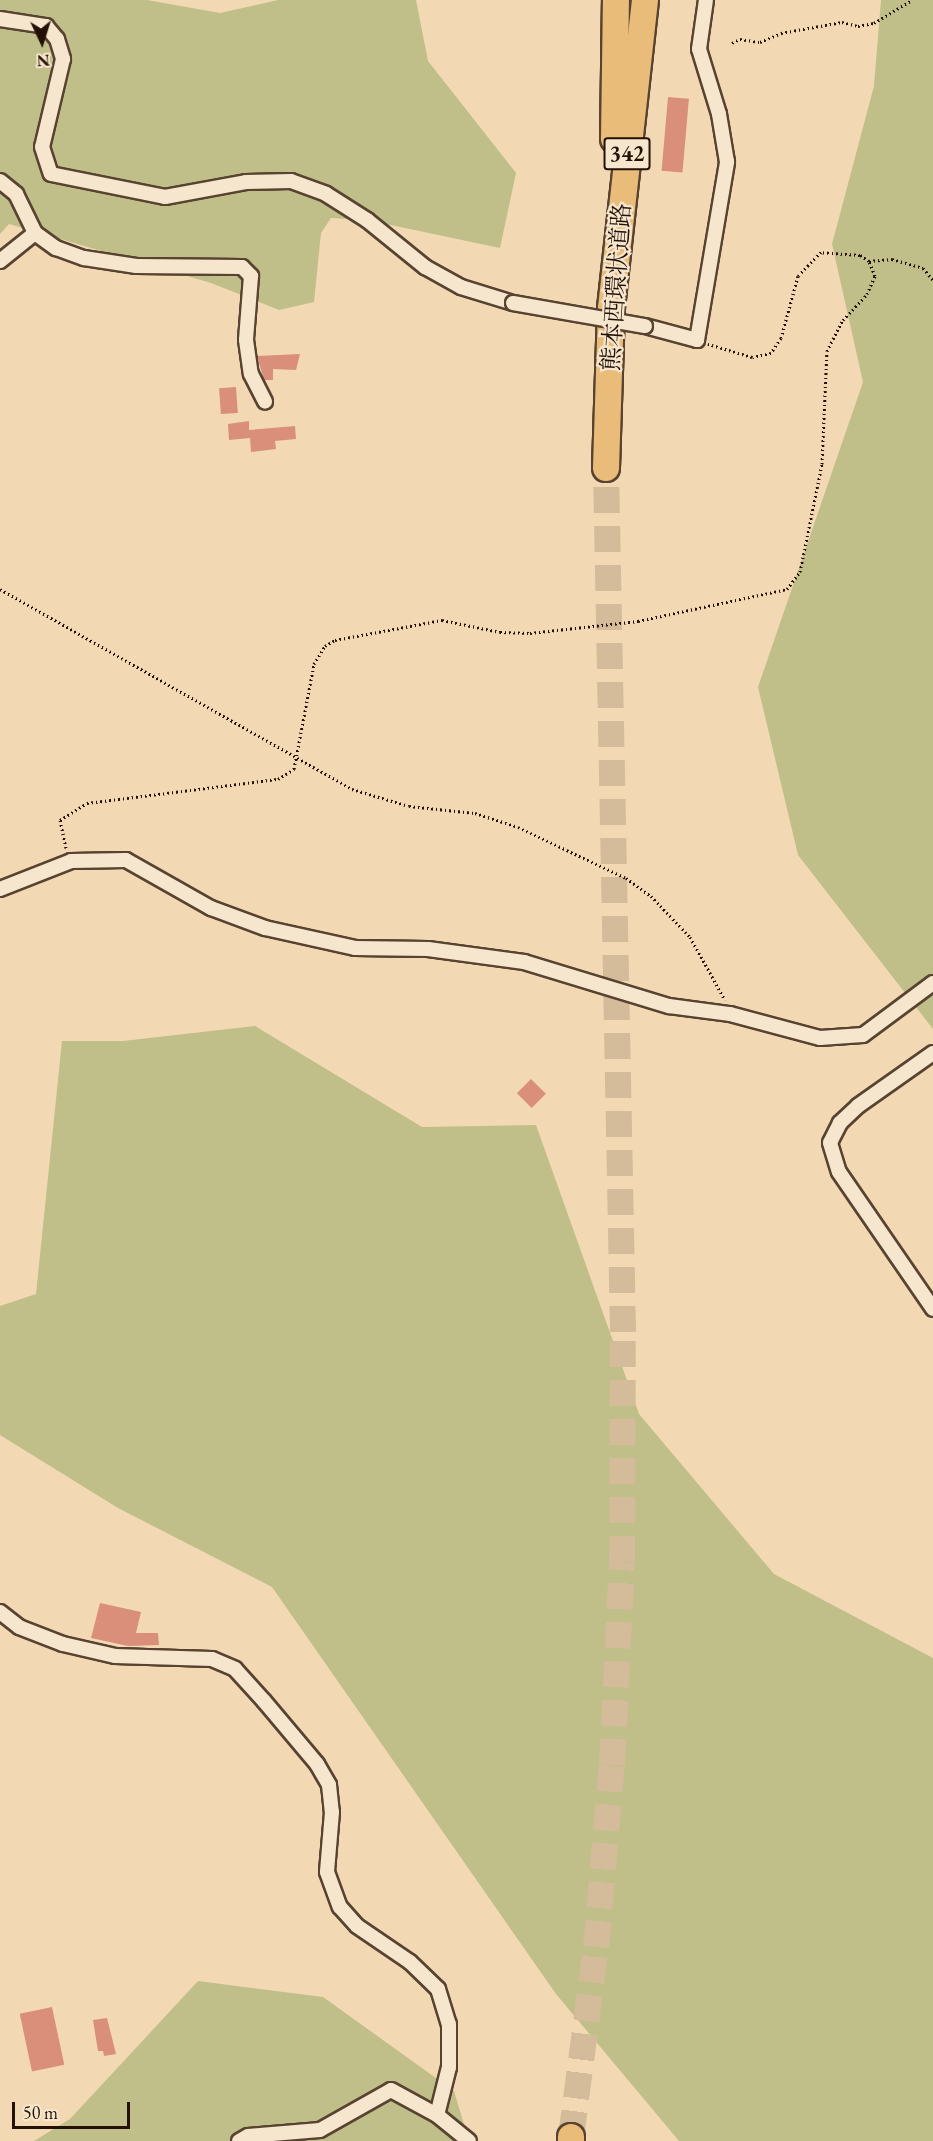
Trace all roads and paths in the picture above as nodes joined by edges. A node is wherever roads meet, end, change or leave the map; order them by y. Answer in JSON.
{"nodes":[{"id":1,"x":616,"y":0,"type":"edge"},
{"id":2,"x":645,"y":0,"type":"edge"},
{"id":3,"x":663,"y":0,"type":"edge"},
{"id":4,"x":706,"y":0,"type":"edge"},
{"id":5,"x":912,"y":0,"type":"edge"},
{"id":6,"x":0,"y":19,"type":"edge"},
{"id":7,"x":732,"y":42,"type":"dead end"},
{"id":8,"x":0,"y":181,"type":"edge"},
{"id":9,"x":35,"y":233,"type":"junction"},
{"id":10,"x":0,"y":261,"type":"edge"},
{"id":11,"x":869,"y":261,"type":"junction"},
{"id":12,"x":933,"y":280,"type":"edge"},
{"id":13,"x":612,"y":308,"type":"junction"},
{"id":14,"x":697,"y":340,"type":"junction"},
{"id":15,"x":265,"y":402,"type":"dead end"},
{"id":16,"x":606,"y":468,"type":"tunnel mouth"},
{"id":17,"x":0,"y":588,"type":"edge"},
{"id":18,"x":298,"y":758,"type":"junction"},
{"id":19,"x":71,"y":861,"type":"junction"},
{"id":20,"x":0,"y":890,"type":"edge"},
{"id":21,"x":933,"y":983,"type":"edge"},
{"id":22,"x":730,"y":1014,"type":"junction"},
{"id":23,"x":933,"y":1053,"type":"edge"},
{"id":24,"x":933,"y":1309,"type":"edge"},
{"id":25,"x":0,"y":1612,"type":"edge"},
{"id":26,"x":437,"y":2115,"type":"junction"},
{"id":27,"x":239,"y":2141,"type":"edge"},
{"id":28,"x":469,"y":2141,"type":"edge"}],
"edges":[{"from":1,"to":13,"type":"highway"},
{"from":2,"to":13,"type":"highway","name":"熊本西環状道路","number":"342"},
{"from":3,"to":13,"type":"highway"},
{"from":4,"to":14,"type":"street"},
{"from":5,"to":7,"type":"path"},
{"from":6,"to":14,"type":"street","bridge":true},
{"from":8,"to":9,"type":"street"},
{"from":9,"to":10,"type":"street"},
{"from":9,"to":15,"type":"street"},
{"from":11,"to":12,"type":"path"},
{"from":11,"to":14,"type":"path"},
{"from":11,"to":18,"type":"path"},
{"from":13,"to":16,"type":"highway","name":"熊本西環状道路","number":"342"},
{"from":17,"to":18,"type":"path"},
{"from":18,"to":19,"type":"path"},
{"from":18,"to":22,"type":"path"},
{"from":19,"to":20,"type":"street"},
{"from":19,"to":22,"type":"street"},
{"from":21,"to":22,"type":"street"},
{"from":23,"to":24,"type":"street"},
{"from":25,"to":26,"type":"street"},
{"from":26,"to":27,"type":"street"},
{"from":26,"to":28,"type":"street"}]}
